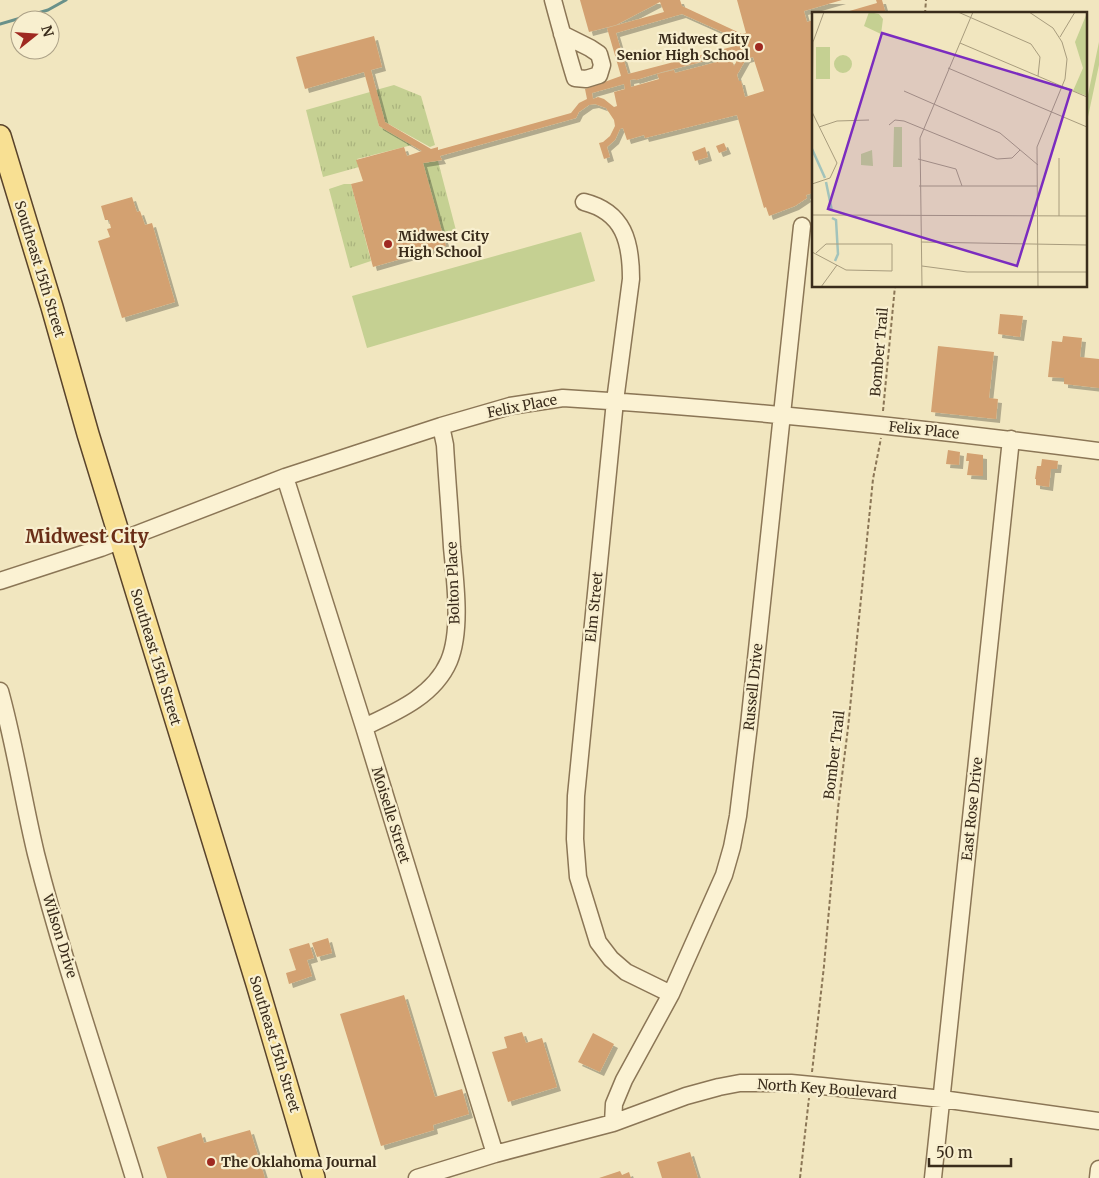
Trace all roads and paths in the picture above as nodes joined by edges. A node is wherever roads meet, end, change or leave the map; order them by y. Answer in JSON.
{"nodes":[{"id":1,"x":553,"y":0,"type":"edge"},
{"id":2,"x":562,"y":34,"type":"junction"},
{"id":3,"x":0,"y":136,"type":"edge"},
{"id":4,"x":584,"y":202,"type":"dead end"},
{"id":5,"x":802,"y":226,"type":"dead end"},
{"id":6,"x":895,"y":288,"type":"edge"},
{"id":7,"x":615,"y":401,"type":"junction"},
{"id":8,"x":782,"y":414,"type":"junction"},
{"id":9,"x":883,"y":415,"type":"dead end"},
{"id":10,"x":441,"y":426,"type":"junction"},
{"id":11,"x":882,"y":433,"type":"dead end"},
{"id":12,"x":1011,"y":440,"type":"junction"},
{"id":13,"x":1099,"y":451,"type":"edge"},
{"id":14,"x":285,"y":477,"type":"junction"},
{"id":15,"x":120,"y":541,"type":"junction"},
{"id":16,"x":0,"y":580,"type":"edge"},
{"id":17,"x":0,"y":691,"type":"edge"},
{"id":18,"x":364,"y":727,"type":"junction"},
{"id":19,"x":671,"y":994,"type":"junction"},
{"id":20,"x":812,"y":1079,"type":"dead end"},
{"id":21,"x":810,"y":1092,"type":"dead end"},
{"id":22,"x":942,"y":1099,"type":"junction"},
{"id":23,"x":1099,"y":1121,"type":"edge"},
{"id":24,"x":613,"y":1123,"type":"junction"},
{"id":25,"x":495,"y":1154,"type":"junction"},
{"id":26,"x":1099,"y":1169,"type":"edge"},
{"id":27,"x":134,"y":1178,"type":"edge"},
{"id":28,"x":314,"y":1178,"type":"edge"},
{"id":29,"x":417,"y":1178,"type":"edge"},
{"id":30,"x":800,"y":1178,"type":"edge"},
{"id":31,"x":933,"y":1178,"type":"edge"},
{"id":32,"x":1098,"y":1178,"type":"edge"}],
"edges":[{"from":1,"to":2,"type":"street"},
{"from":2,"to":2,"type":"street"},
{"from":3,"to":15,"type":"main road","name":"Southeast 15th Street"},
{"from":4,"to":7,"type":"street","name":"Elm Street"},
{"from":5,"to":8,"type":"street","name":"Russell Drive"},
{"from":6,"to":9,"type":"path","name":"Bomber Trail"},
{"from":7,"to":8,"type":"street","name":"Felix Place"},
{"from":7,"to":10,"type":"street","name":"Felix Place"},
{"from":7,"to":19,"type":"street","name":"Elm Street"},
{"from":8,"to":12,"type":"street","name":"Felix Place"},
{"from":8,"to":19,"type":"street","name":"Russell Drive"},
{"from":10,"to":14,"type":"street","name":"Felix Place"},
{"from":10,"to":18,"type":"street","name":"Bolton Place"},
{"from":11,"to":20,"type":"path","name":"Bomber Trail"},
{"from":12,"to":13,"type":"street","name":"Felix Place"},
{"from":12,"to":22,"type":"street","name":"East Rose Drive"},
{"from":14,"to":15,"type":"street","name":"Felix Place"},
{"from":14,"to":18,"type":"street","name":"Moiselle Street"},
{"from":15,"to":16,"type":"street","name":"Felix Place"},
{"from":15,"to":28,"type":"main road","name":"Southeast 15th Street"},
{"from":17,"to":27,"type":"street","name":"Wilson Drive"},
{"from":18,"to":25,"type":"street","name":"Moiselle Street"},
{"from":19,"to":24,"type":"street","name":"Russell Drive"},
{"from":21,"to":30,"type":"path"},
{"from":22,"to":23,"type":"street","name":"North Key Boulevard"},
{"from":22,"to":24,"type":"street","name":"North Key Boulevard"},
{"from":22,"to":31,"type":"street","name":"East Rose Drive"},
{"from":24,"to":25,"type":"street","name":"North Key Boulevard"},
{"from":25,"to":29,"type":"street","name":"North Key Boulevard"},
{"from":26,"to":32,"type":"street"}]}
